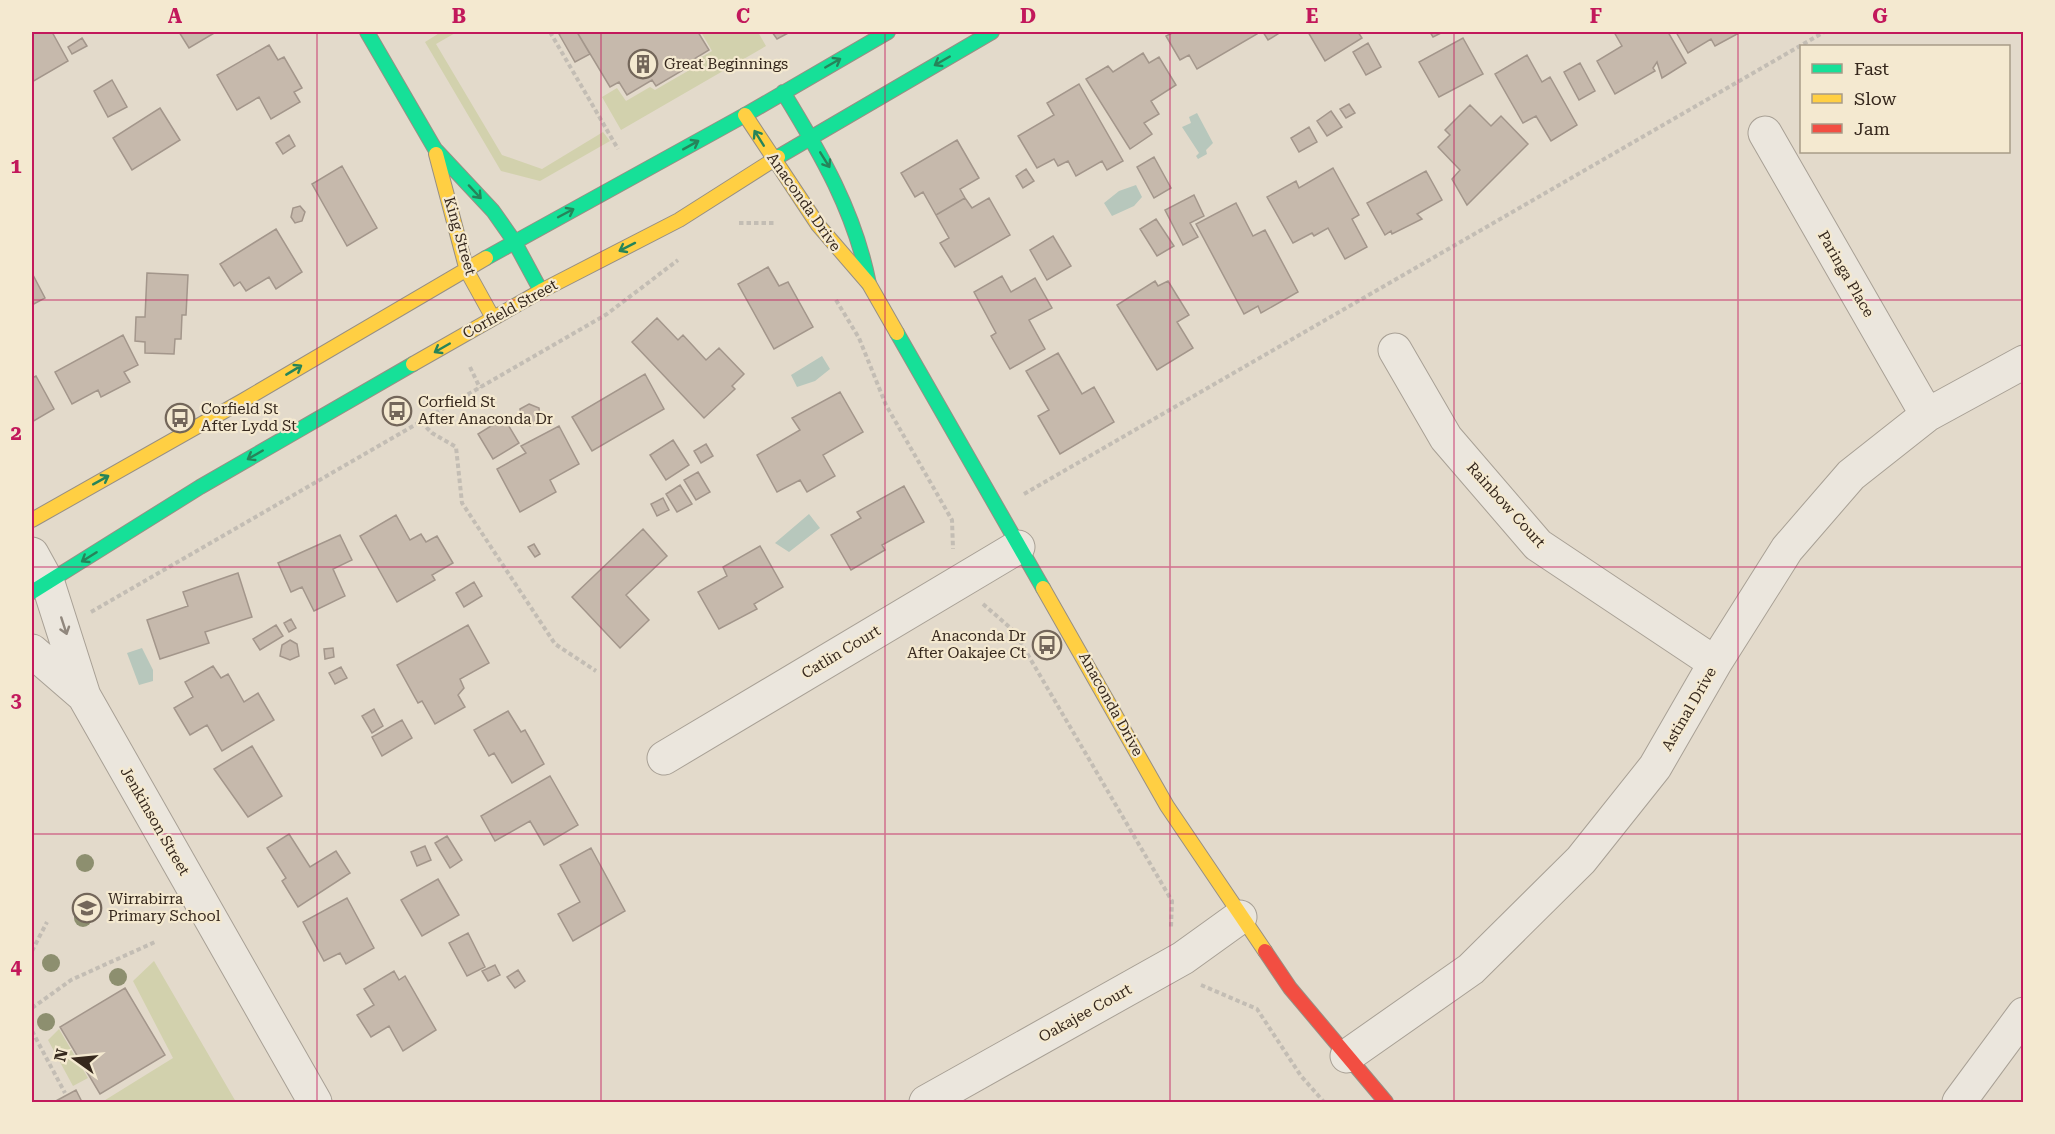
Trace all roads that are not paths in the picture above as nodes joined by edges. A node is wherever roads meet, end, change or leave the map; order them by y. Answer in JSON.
{"nodes":[{"id":1,"x":367,"y":32,"type":"edge"},
{"id":2,"x":888,"y":32,"type":"edge"},
{"id":3,"x":992,"y":32,"type":"edge"},
{"id":4,"x":783,"y":92,"type":"junction"},
{"id":5,"x":745,"y":115,"type":"junction"},
{"id":6,"x":1765,"y":133,"type":"dead end"},
{"id":7,"x":811,"y":138,"type":"junction"},
{"id":8,"x":435,"y":149,"type":"junction"},
{"id":9,"x":773,"y":160,"type":"junction"},
{"id":10,"x":514,"y":241,"type":"junction"},
{"id":11,"x":467,"y":271,"type":"junction"},
{"id":12,"x":869,"y":284,"type":"junction"},
{"id":13,"x":542,"y":291,"type":"junction"},
{"id":14,"x":493,"y":318,"type":"junction"},
{"id":15,"x":1395,"y":350,"type":"dead end"},
{"id":16,"x":2024,"y":363,"type":"edge"},
{"id":17,"x":1927,"y":415,"type":"junction"},
{"id":18,"x":32,"y":519,"type":"edge"},
{"id":19,"x":1018,"y":547,"type":"junction"},
{"id":20,"x":32,"y":554,"type":"edge"},
{"id":21,"x":40,"y":588,"type":"edge"},
{"id":22,"x":32,"y":651,"type":"edge"},
{"id":23,"x":1715,"y":663,"type":"junction"},
{"id":24,"x":84,"y":696,"type":"junction"},
{"id":25,"x":664,"y":758,"type":"dead end"},
{"id":26,"x":1240,"y":917,"type":"junction"},
{"id":27,"x":2024,"y":1014,"type":"edge"},
{"id":28,"x":1347,"y":1056,"type":"junction"},
{"id":29,"x":315,"y":1102,"type":"edge"},
{"id":30,"x":926,"y":1102,"type":"edge"},
{"id":31,"x":1386,"y":1102,"type":"edge"},
{"id":32,"x":1959,"y":1102,"type":"edge"}],
"edges":[{"from":1,"to":8,"type":"main road","name":"King Street"},
{"from":4,"to":2,"type":"main road","one_way":true},
{"from":3,"to":7,"type":"main road","name":"Corfield Street","one_way":true},
{"from":4,"to":5,"type":"main road"},
{"from":4,"to":7,"type":"main road","name":"Anaconda Drive"},
{"from":9,"to":5,"type":"main road","name":"Anaconda Drive","one_way":true},
{"from":10,"to":5,"type":"main road","one_way":true},
{"from":6,"to":17,"type":"street","name":"Paringa Place"},
{"from":7,"to":9,"type":"main road","name":"Corfield Street"},
{"from":7,"to":12,"type":"main road","name":"Anaconda Drive","one_way":true},
{"from":8,"to":10,"type":"main road","name":"King Street","one_way":true},
{"from":8,"to":11,"type":"main road","name":"King Street"},
{"from":9,"to":12,"type":"main road","name":"Anaconda Drive"},
{"from":9,"to":13,"type":"main road","name":"Corfield Street","one_way":true},
{"from":10,"to":11,"type":"main road"},
{"from":10,"to":13,"type":"main road","name":"King Street"},
{"from":11,"to":14,"type":"main road","name":"King Street"},
{"from":18,"to":11,"type":"main road","one_way":true},
{"from":12,"to":19,"type":"main road","name":"Anaconda Drive"},
{"from":13,"to":14,"type":"main road","name":"Corfield Street"},
{"from":14,"to":21,"type":"main road","name":"Corfield Street","one_way":true},
{"from":15,"to":23,"type":"street","name":"Rainbow Court"},
{"from":16,"to":17,"type":"street","name":"Astinal Drive"},
{"from":17,"to":23,"type":"street","name":"Astinal Drive"},
{"from":19,"to":25,"type":"street","name":"Catlin Court"},
{"from":19,"to":26,"type":"main road","name":"Anaconda Drive"},
{"from":20,"to":21,"type":"street","name":"Jenkinson Street"},
{"from":21,"to":24,"type":"street","name":"Jenkinson Street","one_way":true},
{"from":22,"to":24,"type":"street","name":"Jenkinson Street"},
{"from":23,"to":28,"type":"street","name":"Astinal Drive"},
{"from":24,"to":29,"type":"street","name":"Jenkinson Street"},
{"from":26,"to":28,"type":"main road","name":"Anaconda Drive"},
{"from":26,"to":30,"type":"street","name":"Oakajee Court"},
{"from":27,"to":32,"type":"street"},
{"from":28,"to":31,"type":"main road","name":"Anaconda Drive"}]}
